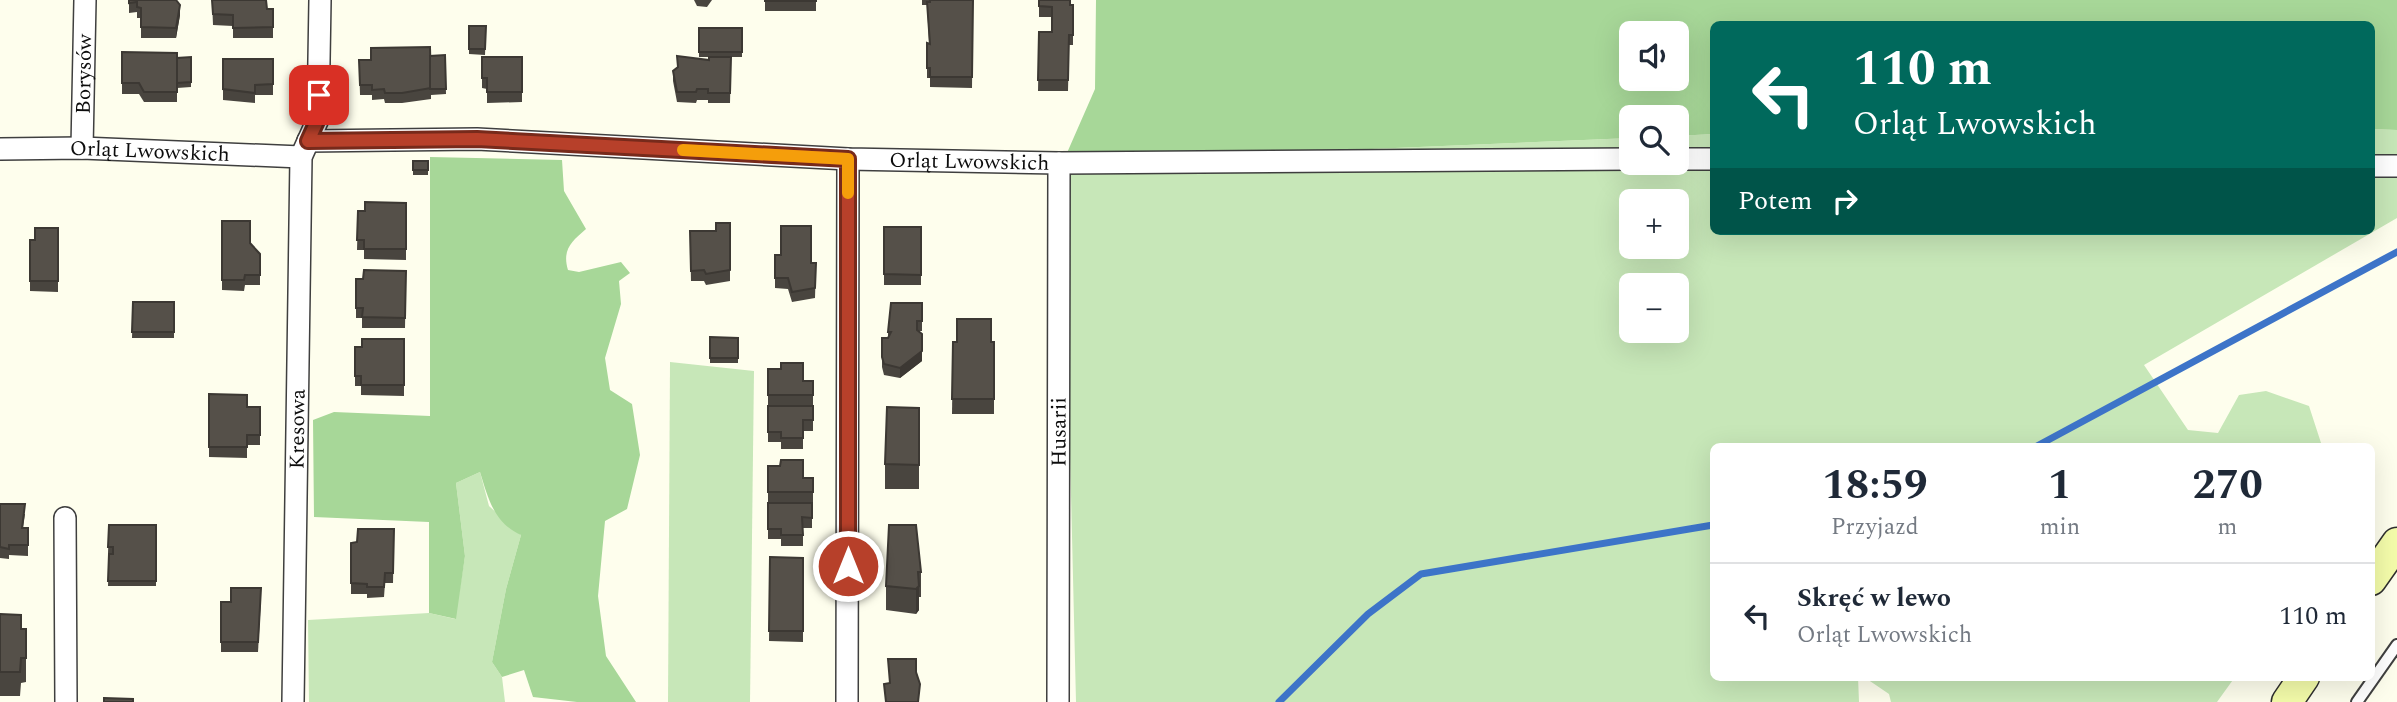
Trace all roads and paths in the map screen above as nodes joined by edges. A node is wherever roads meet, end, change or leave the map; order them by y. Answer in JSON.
{"nodes":[{"id":1,"x":85,"y":0,"type":"edge"},
{"id":2,"x":320,"y":0,"type":"edge"},
{"id":3,"x":82,"y":148,"type":"junction"},
{"id":4,"x":0,"y":149,"type":"edge"},
{"id":5,"x":304,"y":149,"type":"junction"},
{"id":6,"x":848,"y":159,"type":"junction"},
{"id":7,"x":1619,"y":159,"type":"edge"},
{"id":8,"x":1689,"y":159,"type":"edge"},
{"id":9,"x":1710,"y":159,"type":"edge"},
{"id":10,"x":1059,"y":163,"type":"junction"},
{"id":11,"x":2375,"y":166,"type":"edge"},
{"id":12,"x":2397,"y":166,"type":"edge"},
{"id":13,"x":65,"y":518,"type":"dead end"},
{"id":14,"x":2397,"y":543,"type":"edge"},
{"id":15,"x":2375,"y":574,"type":"edge"},
{"id":16,"x":2397,"y":645,"type":"edge"},
{"id":17,"x":2375,"y":676,"type":"edge"},
{"id":18,"x":2372,"y":681,"type":"edge"},
{"id":19,"x":66,"y":702,"type":"edge"},
{"id":20,"x":293,"y":702,"type":"edge"},
{"id":21,"x":847,"y":702,"type":"edge"},
{"id":22,"x":1058,"y":702,"type":"edge"},
{"id":23,"x":2357,"y":702,"type":"edge"}],
"edges":[{"from":1,"to":3,"type":"street","name":"Borysów"},
{"from":2,"to":5,"type":"street","name":"Kresowa"},
{"from":3,"to":4,"type":"street","name":"Orląt Lwowskich"},
{"from":3,"to":5,"type":"street","name":"Orląt Lwowskich"},
{"from":5,"to":6,"type":"street","name":"Orląt Lwowskich"},
{"from":5,"to":20,"type":"street","name":"Kresowa"},
{"from":6,"to":10,"type":"street","name":"Orląt Lwowskich"},
{"from":6,"to":21,"type":"street"},
{"from":7,"to":10,"type":"street","name":"Orląt Lwowskich"},
{"from":8,"to":9,"type":"street"},
{"from":10,"to":22,"type":"street","name":"Husarii"},
{"from":11,"to":12,"type":"street"},
{"from":13,"to":19,"type":"street"},
{"from":14,"to":15,"type":"main road"},
{"from":16,"to":17,"type":"lane"},
{"from":18,"to":23,"type":"lane"}]}
